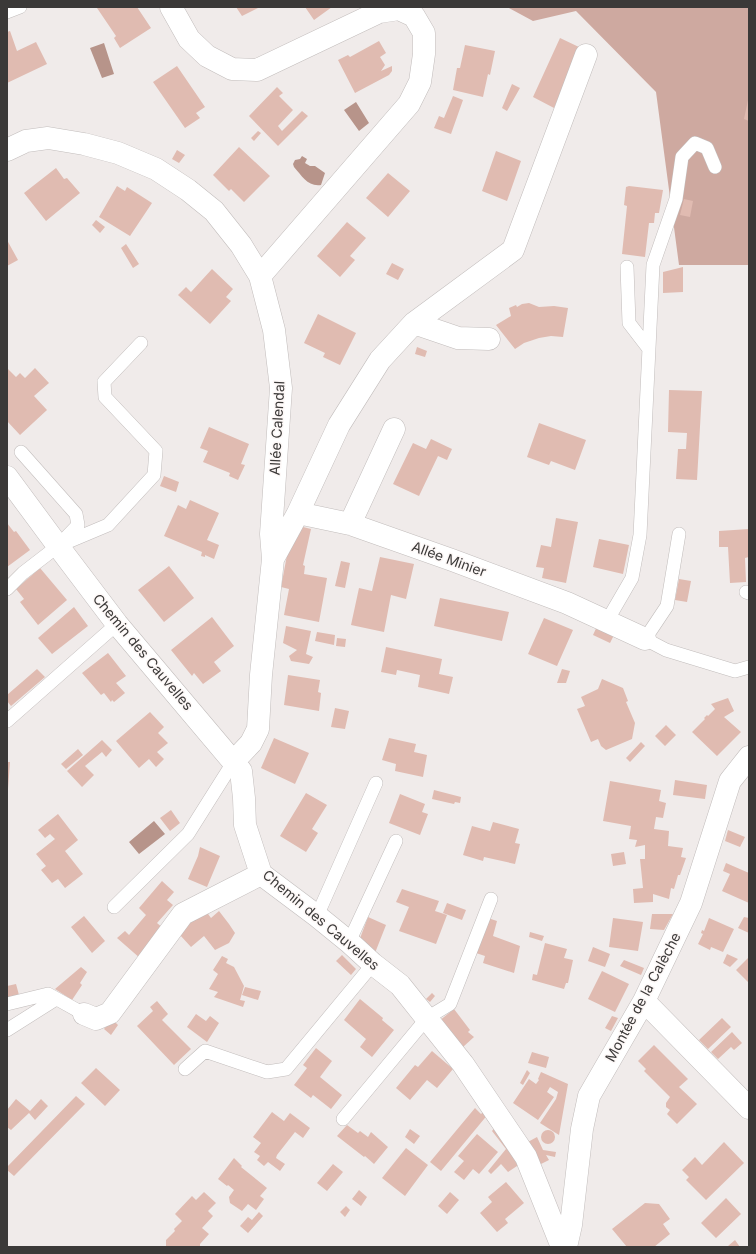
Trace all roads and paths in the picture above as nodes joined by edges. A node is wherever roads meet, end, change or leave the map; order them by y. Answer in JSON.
{"nodes":[{"id":1,"x":20,"y":7,"type":"edge"},
{"id":2,"x":171,"y":7,"type":"edge"},
{"id":3,"x":7,"y":12,"type":"edge"},
{"id":4,"x":586,"y":55,"type":"dead end"},
{"id":5,"x":7,"y":150,"type":"edge"},
{"id":6,"x":715,"y":167,"type":"dead end"},
{"id":7,"x":627,"y":267,"type":"dead end"},
{"id":8,"x":260,"y":276,"type":"junction"},
{"id":9,"x":414,"y":323,"type":"junction"},
{"id":10,"x":489,"y":339,"type":"dead end"},
{"id":11,"x":141,"y":342,"type":"dead end"},
{"id":12,"x":648,"y":349,"type":"junction"},
{"id":13,"x":394,"y":429,"type":"dead end"},
{"id":14,"x":21,"y":452,"type":"dead end"},
{"id":15,"x":7,"y":477,"type":"edge"},
{"id":16,"x":298,"y":512,"type":"junction"},
{"id":17,"x":350,"y":524,"type":"junction"},
{"id":18,"x":679,"y":534,"type":"dead end"},
{"id":19,"x":58,"y":546,"type":"junction"},
{"id":20,"x":273,"y":559,"type":"junction"},
{"id":21,"x":7,"y":589,"type":"edge"},
{"id":22,"x":607,"y":621,"type":"junction"},
{"id":23,"x":117,"y":624,"type":"junction"},
{"id":24,"x":645,"y":639,"type":"junction"},
{"id":25,"x":749,"y":667,"type":"edge"},
{"id":26,"x":7,"y":721,"type":"edge"},
{"id":27,"x":749,"y":757,"type":"edge"},
{"id":28,"x":234,"y":761,"type":"junction"},
{"id":29,"x":376,"y":783,"type":"dead end"},
{"id":30,"x":396,"y":841,"type":"dead end"},
{"id":31,"x":261,"y":874,"type":"junction"},
{"id":32,"x":491,"y":900,"type":"dead end"},
{"id":33,"x":114,"y":907,"type":"dead end"},
{"id":34,"x":317,"y":916,"type":"junction"},
{"id":35,"x":349,"y":942,"type":"junction"},
{"id":36,"x":373,"y":964,"type":"junction"},
{"id":37,"x":56,"y":999,"type":"junction"},
{"id":38,"x":644,"y":1001,"type":"junction"},
{"id":39,"x":7,"y":1004,"type":"edge"},
{"id":40,"x":84,"y":1014,"type":"joint"},
{"id":41,"x":427,"y":1018,"type":"junction"},
{"id":42,"x":7,"y":1030,"type":"edge"},
{"id":43,"x":185,"y":1069,"type":"dead end"},
{"id":44,"x":749,"y":1108,"type":"edge"},
{"id":45,"x":344,"y":1119,"type":"dead end"},
{"id":46,"x":562,"y":1247,"type":"edge"},
{"id":47,"x":566,"y":1247,"type":"edge"}],
"edges":[{"from":1,"to":3,"type":"lane"},
{"from":2,"to":8,"type":"street"},
{"from":4,"to":9,"type":"street"},
{"from":5,"to":8,"type":"street","name":"Allée Calendal"},
{"from":6,"to":12,"type":"lane"},
{"from":7,"to":12,"type":"lane"},
{"from":8,"to":20,"type":"street","name":"Allée Calendal"},
{"from":9,"to":10,"type":"street"},
{"from":9,"to":16,"type":"street"},
{"from":11,"to":19,"type":"lane"},
{"from":12,"to":22,"type":"lane"},
{"from":13,"to":17,"type":"street"},
{"from":14,"to":19,"type":"lane"},
{"from":15,"to":19,"type":"street","name":"Chemin des Cauvelles"},
{"from":16,"to":17,"type":"street","name":"Allée Minier"},
{"from":16,"to":20,"type":"street"},
{"from":17,"to":22,"type":"street","name":"Allée Minier"},
{"from":18,"to":24,"type":"lane"},
{"from":19,"to":21,"type":"lane"},
{"from":19,"to":23,"type":"street","name":"Chemin des Cauvelles"},
{"from":20,"to":28,"type":"street","name":"Allée Calendal"},
{"from":22,"to":24,"type":"street","name":"Allée Minier"},
{"from":23,"to":26,"type":"lane"},
{"from":23,"to":28,"type":"street","name":"Chemin des Cauvelles"},
{"from":24,"to":25,"type":"lane"},
{"from":27,"to":38,"type":"street","name":"Montée de la Calèche"},
{"from":28,"to":31,"type":"street","name":"Chemin des Cauvelles"},
{"from":28,"to":33,"type":"lane"},
{"from":29,"to":34,"type":"lane"},
{"from":30,"to":35,"type":"lane"},
{"from":31,"to":34,"type":"street","name":"Chemin des Cauvelles"},
{"from":31,"to":40,"type":"street"},
{"from":32,"to":41,"type":"lane"},
{"from":34,"to":35,"type":"street","name":"Chemin des Cauvelles"},
{"from":35,"to":36,"type":"street","name":"Chemin des Cauvelles"},
{"from":36,"to":41,"type":"street","name":"Chemin des Cauvelles"},
{"from":36,"to":43,"type":"lane"},
{"from":37,"to":39,"type":"lane"},
{"from":37,"to":40,"type":"lane"},
{"from":37,"to":42,"type":"lane"},
{"from":38,"to":44,"type":"street"},
{"from":38,"to":47,"type":"street","name":"Montée de la Calèche"},
{"from":41,"to":45,"type":"lane"},
{"from":41,"to":46,"type":"street","name":"Chemin des Cauvelles"}]}
